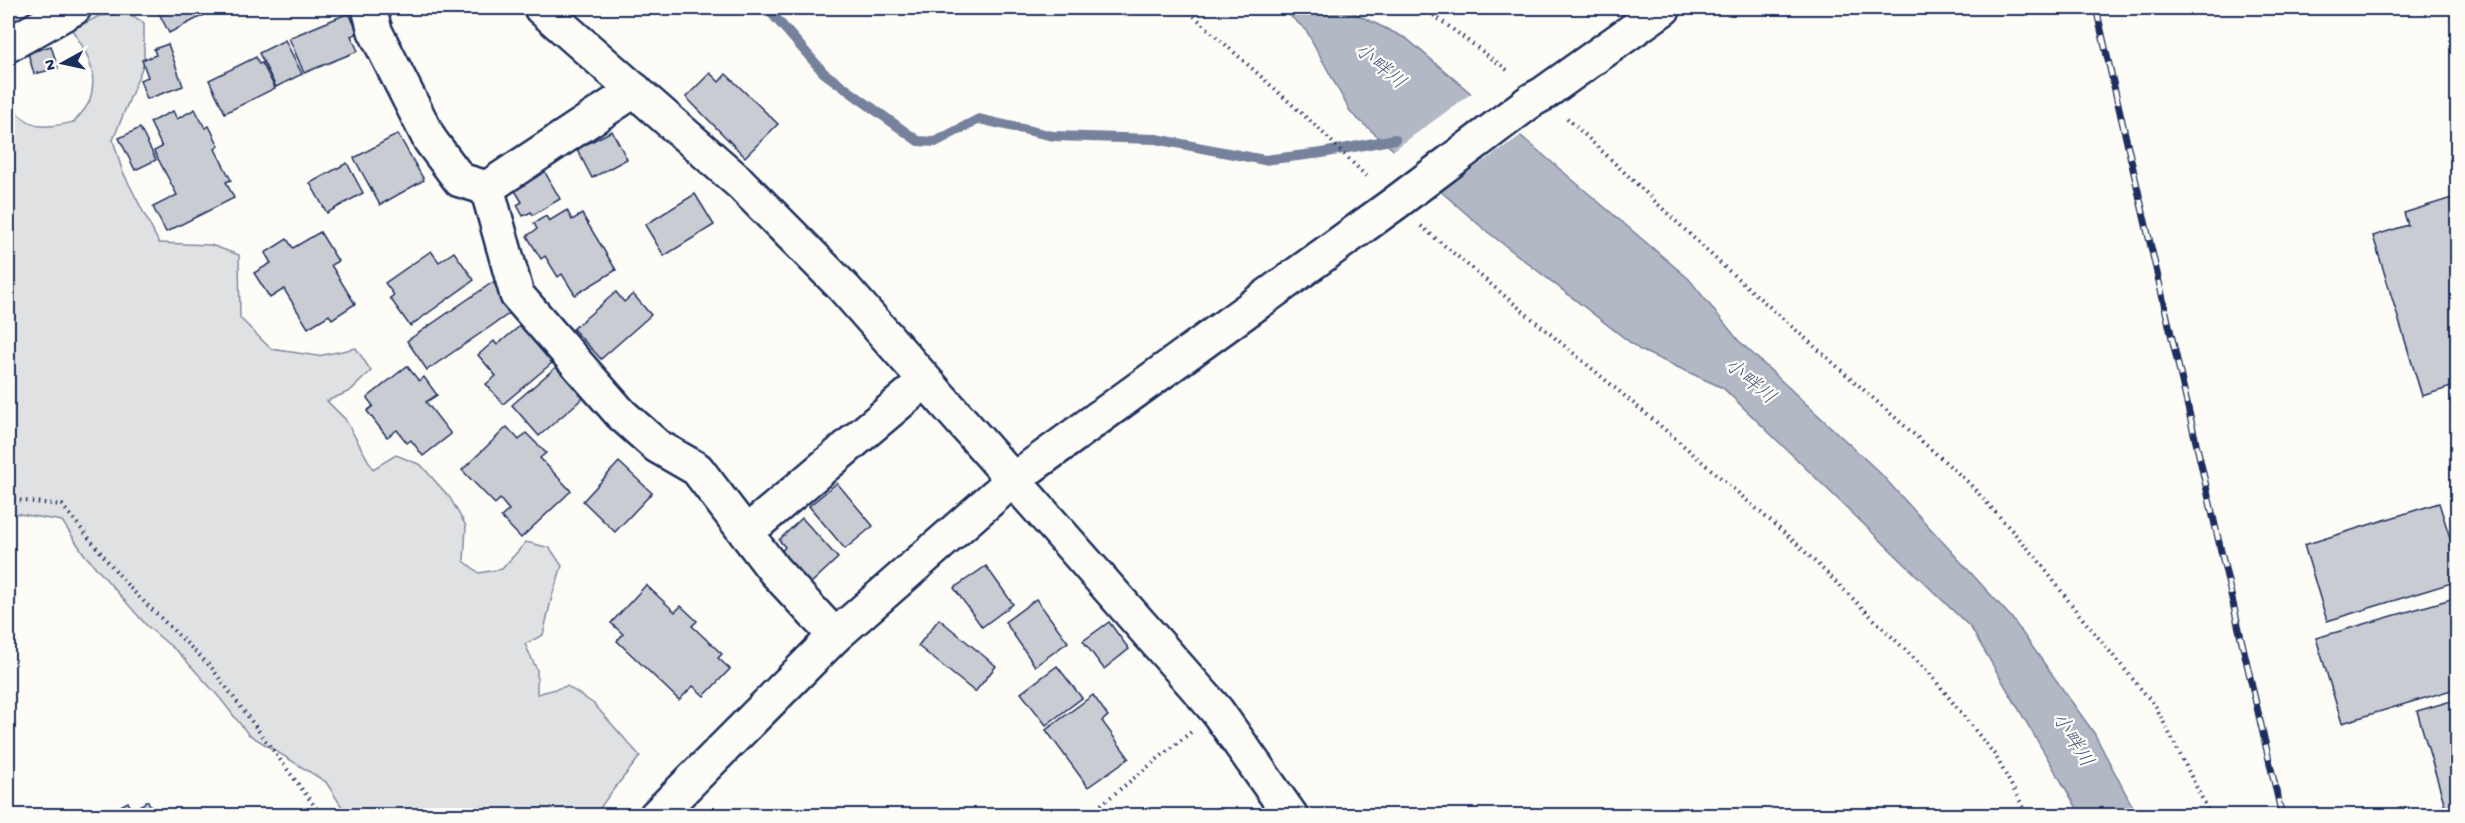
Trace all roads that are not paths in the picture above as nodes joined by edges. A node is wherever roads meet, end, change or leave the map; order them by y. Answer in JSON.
{"nodes":[{"id":1,"x":74,"y":8,"type":"edge"},
{"id":2,"x":369,"y":8,"type":"edge"},
{"id":3,"x":541,"y":8,"type":"edge"},
{"id":4,"x":1664,"y":8,"type":"edge"},
{"id":5,"x":8,"y":45,"type":"edge"},
{"id":6,"x":635,"y":90,"type":"junction"},
{"id":7,"x":487,"y":188,"type":"junction"},
{"id":8,"x":925,"y":381,"type":"junction"},
{"id":9,"x":1014,"y":479,"type":"junction"},
{"id":10,"x":746,"y":533,"type":"junction"},
{"id":11,"x":835,"y":636,"type":"junction"},
{"id":12,"x":656,"y":816,"type":"edge"},
{"id":13,"x":1291,"y":816,"type":"edge"}],
"edges":[{"from":1,"to":5,"type":"street"},
{"from":2,"to":7,"type":"street"},
{"from":3,"to":6,"type":"street"},
{"from":4,"to":9,"type":"street"},
{"from":6,"to":7,"type":"street"},
{"from":6,"to":8,"type":"street"},
{"from":7,"to":10,"type":"street"},
{"from":8,"to":9,"type":"street"},
{"from":8,"to":10,"type":"street"},
{"from":9,"to":11,"type":"street"},
{"from":9,"to":13,"type":"street"},
{"from":10,"to":11,"type":"street"},
{"from":11,"to":12,"type":"street"}]}
